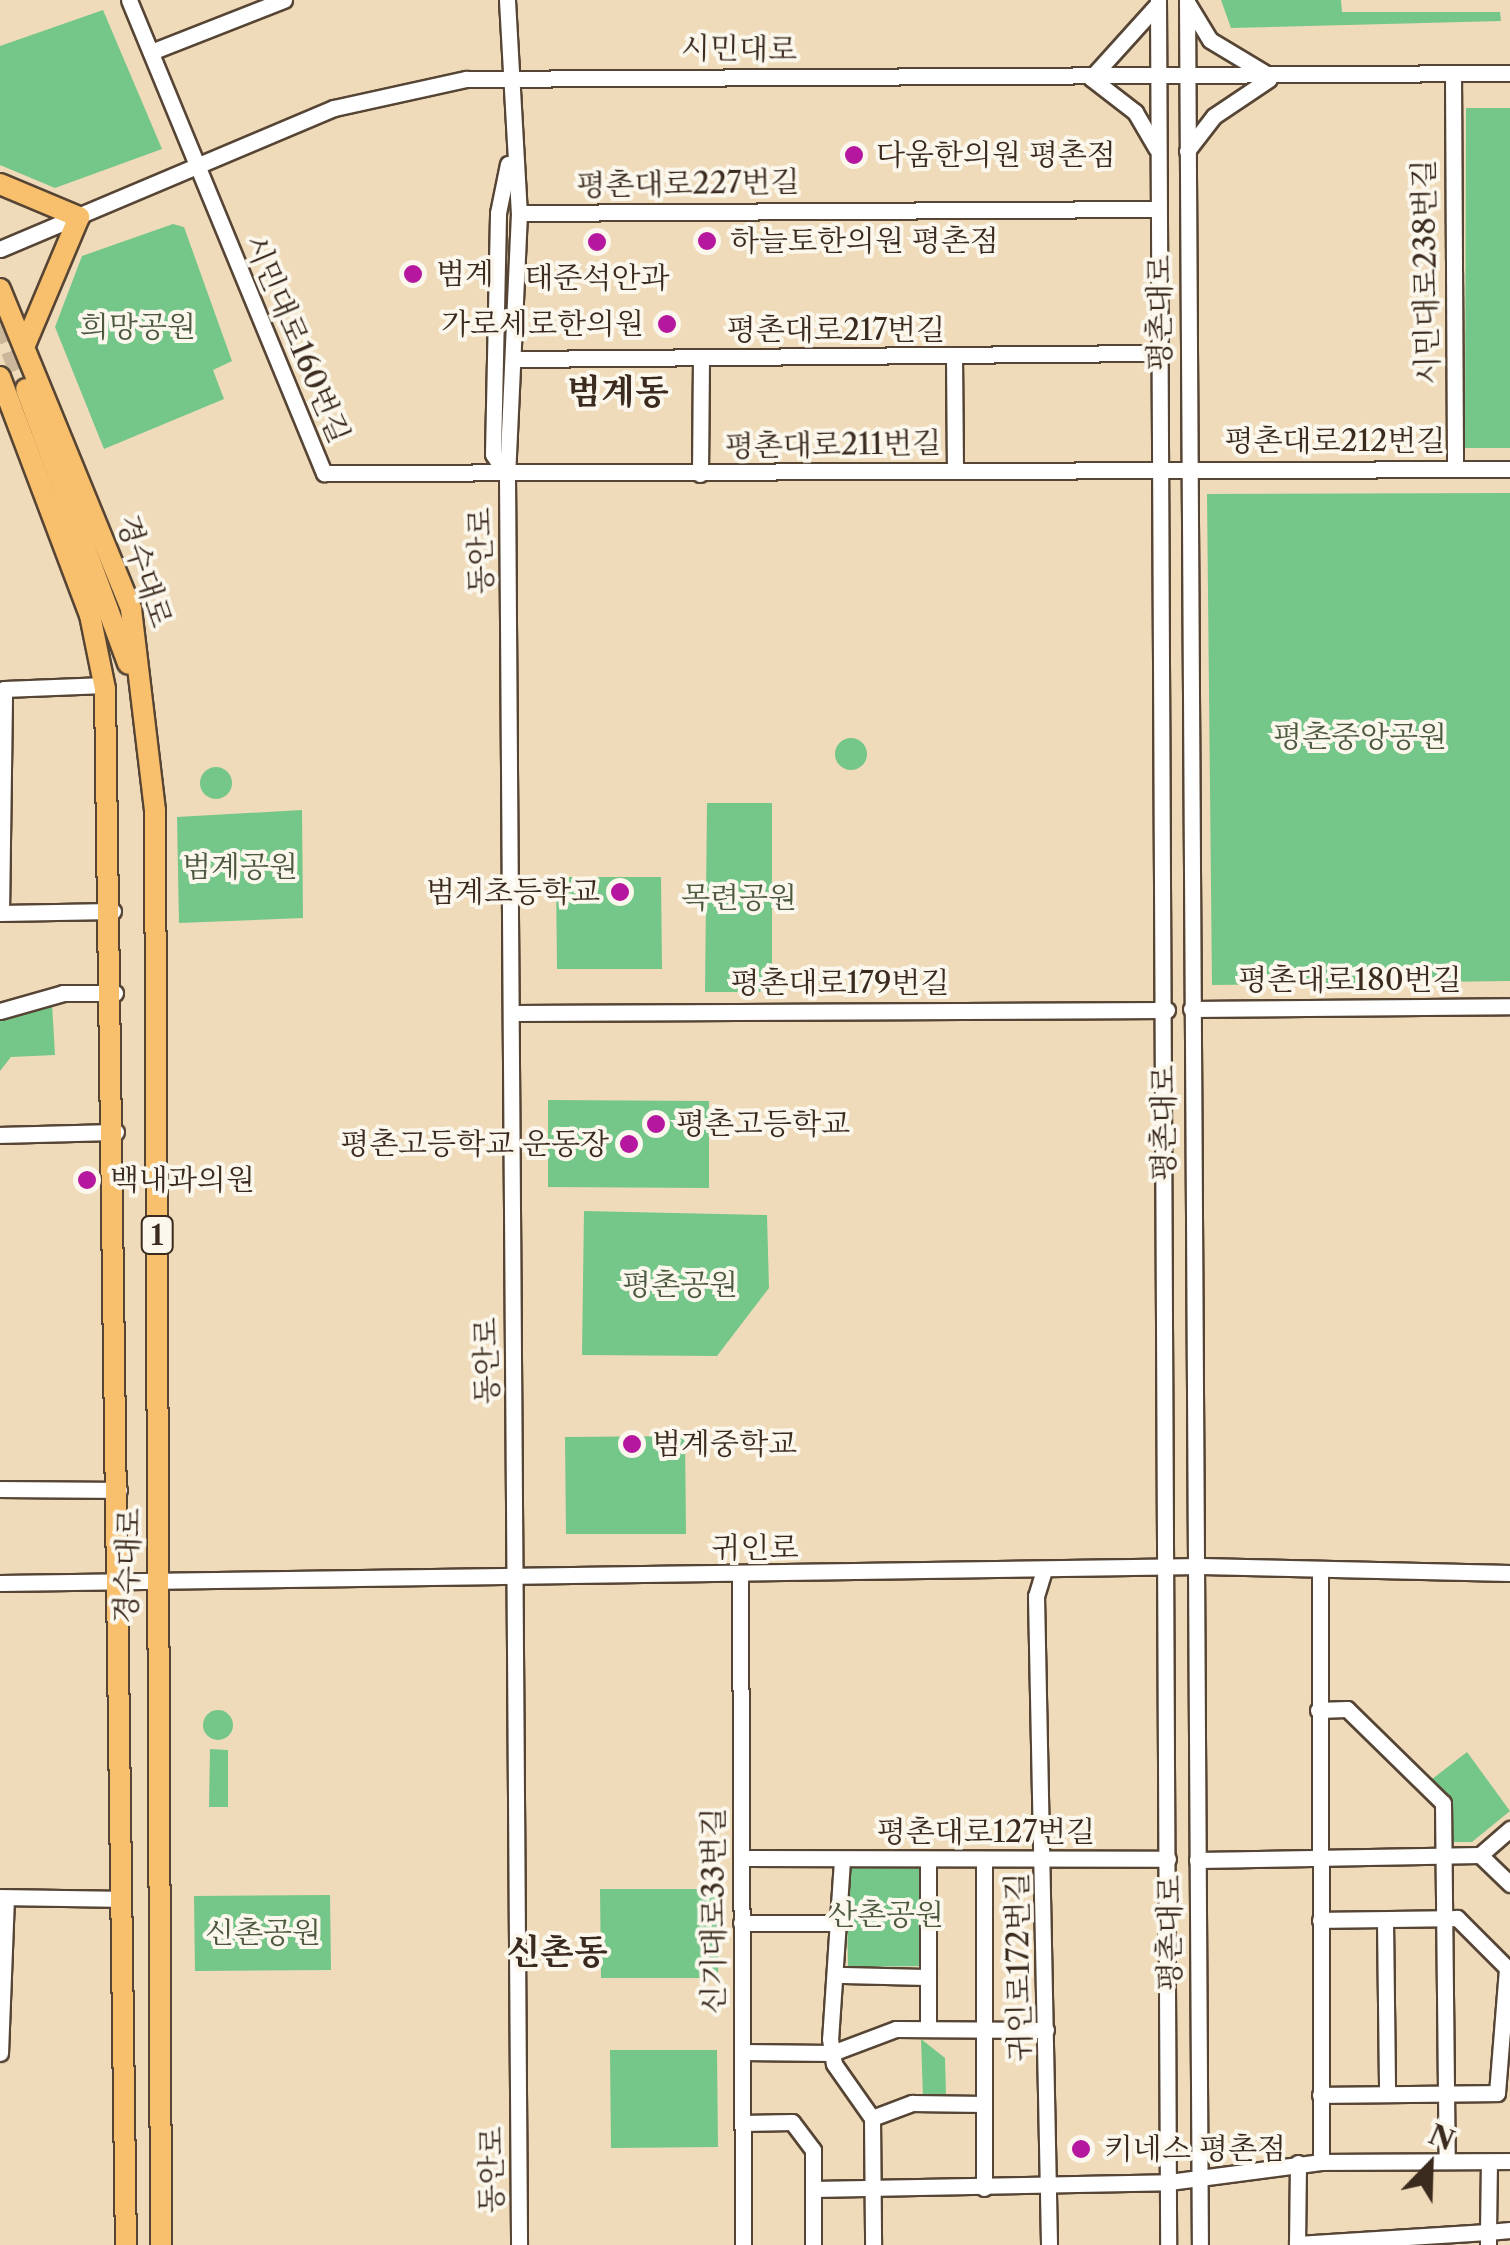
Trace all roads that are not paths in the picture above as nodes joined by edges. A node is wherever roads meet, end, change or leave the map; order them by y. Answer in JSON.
{"nodes":[{"id":1,"x":129,"y":0,"type":"edge"},
{"id":2,"x":284,"y":0,"type":"edge"},
{"id":3,"x":506,"y":0,"type":"edge"},
{"id":4,"x":1158,"y":1,"type":"edge"},
{"id":5,"x":1186,"y":1,"type":"edge"},
{"id":6,"x":151,"y":52,"type":"junction"},
{"id":7,"x":1452,"y":74,"type":"junction"},
{"id":8,"x":1510,"y":74,"type":"edge"},
{"id":9,"x":509,"y":76,"type":"junction"},
{"id":10,"x":1274,"y":76,"type":"junction"},
{"id":11,"x":1090,"y":78,"type":"junction"},
{"id":12,"x":1160,"y":78,"type":"junction"},
{"id":13,"x":1187,"y":78,"type":"junction"},
{"id":14,"x":510,"y":150,"type":"junction"},
{"id":15,"x":1187,"y":151,"type":"junction"},
{"id":16,"x":1158,"y":152,"type":"junction"},
{"id":17,"x":193,"y":169,"type":"junction"},
{"id":18,"x":0,"y":184,"type":"edge"},
{"id":19,"x":1157,"y":210,"type":"junction"},
{"id":20,"x":519,"y":213,"type":"junction"},
{"id":21,"x":79,"y":217,"type":"junction"},
{"id":22,"x":0,"y":249,"type":"edge"},
{"id":23,"x":0,"y":289,"type":"edge"},
{"id":24,"x":25,"y":345,"type":"junction"},
{"id":25,"x":1158,"y":353,"type":"junction"},
{"id":26,"x":954,"y":357,"type":"junction"},
{"id":27,"x":700,"y":358,"type":"junction"},
{"id":28,"x":516,"y":360,"type":"junction"},
{"id":29,"x":14,"y":386,"type":"edge"},
{"id":30,"x":1159,"y":469,"type":"junction"},
{"id":31,"x":1188,"y":469,"type":"junction"},
{"id":32,"x":1455,"y":469,"type":"junction"},
{"id":33,"x":1510,"y":469,"type":"edge"},
{"id":34,"x":955,"y":471,"type":"junction"},
{"id":35,"x":700,"y":474,"type":"junction"},
{"id":36,"x":507,"y":475,"type":"junction"},
{"id":37,"x":104,"y":685,"type":"junction"},
{"id":38,"x":2,"y":689,"type":"edge"},
{"id":39,"x":151,"y":890,"type":"junction"},
{"id":40,"x":113,"y":900,"type":"junction"},
{"id":41,"x":0,"y":913,"type":"edge"},
{"id":42,"x":114,"y":992,"type":"junction"},
{"id":43,"x":1510,"y":1006,"type":"edge"},
{"id":44,"x":1191,"y":1009,"type":"junction"},
{"id":45,"x":1167,"y":1010,"type":"junction"},
{"id":46,"x":0,"y":1011,"type":"edge"},
{"id":47,"x":514,"y":1013,"type":"junction"},
{"id":48,"x":116,"y":1132,"type":"junction"},
{"id":49,"x":0,"y":1135,"type":"edge"},
{"id":50,"x":0,"y":1489,"type":"edge"},
{"id":51,"x":119,"y":1490,"type":"junction"},
{"id":52,"x":1167,"y":1566,"type":"junction"},
{"id":53,"x":1202,"y":1566,"type":"junction"},
{"id":54,"x":1044,"y":1570,"type":"junction"},
{"id":55,"x":1320,"y":1570,"type":"junction"},
{"id":56,"x":1510,"y":1573,"type":"edge"},
{"id":57,"x":514,"y":1576,"type":"junction"},
{"id":58,"x":740,"y":1576,"type":"junction"},
{"id":59,"x":120,"y":1581,"type":"junction"},
{"id":60,"x":158,"y":1581,"type":"junction"},
{"id":61,"x":0,"y":1584,"type":"edge"},
{"id":62,"x":1200,"y":1681,"type":"junction"},
{"id":63,"x":1169,"y":1683,"type":"junction"},
{"id":64,"x":1318,"y":1710,"type":"junction"},
{"id":65,"x":1510,"y":1829,"type":"edge"},
{"id":66,"x":1480,"y":1855,"type":"junction"},
{"id":67,"x":741,"y":1858,"type":"junction"},
{"id":68,"x":1320,"y":1858,"type":"junction"},
{"id":69,"x":1444,"y":1858,"type":"junction"},
{"id":70,"x":1168,"y":1859,"type":"junction"},
{"id":71,"x":842,"y":1860,"type":"junction"},
{"id":72,"x":928,"y":1860,"type":"junction"},
{"id":73,"x":984,"y":1860,"type":"junction"},
{"id":74,"x":1045,"y":1860,"type":"junction"},
{"id":75,"x":1197,"y":1860,"type":"junction"},
{"id":76,"x":1510,"y":1884,"type":"edge"},
{"id":77,"x":3,"y":1897,"type":"edge"},
{"id":78,"x":122,"y":1900,"type":"junction"},
{"id":79,"x":1446,"y":1918,"type":"junction"},
{"id":80,"x":1320,"y":1920,"type":"junction"},
{"id":81,"x":1385,"y":1921,"type":"junction"},
{"id":82,"x":841,"y":1923,"type":"junction"},
{"id":83,"x":741,"y":1924,"type":"junction"},
{"id":84,"x":840,"y":1974,"type":"junction"},
{"id":85,"x":928,"y":1978,"type":"junction"},
{"id":86,"x":928,"y":2030,"type":"junction"},
{"id":87,"x":984,"y":2030,"type":"junction"},
{"id":88,"x":1046,"y":2030,"type":"junction"},
{"id":89,"x":2,"y":2052,"type":"edge"},
{"id":90,"x":742,"y":2052,"type":"junction"},
{"id":91,"x":832,"y":2053,"type":"junction"},
{"id":92,"x":1167,"y":2057,"type":"junction"},
{"id":93,"x":1198,"y":2057,"type":"junction"},
{"id":94,"x":1447,"y":2092,"type":"junction"},
{"id":95,"x":1387,"y":2094,"type":"junction"},
{"id":96,"x":1320,"y":2095,"type":"junction"},
{"id":97,"x":984,"y":2104,"type":"junction"},
{"id":98,"x":872,"y":2118,"type":"junction"},
{"id":99,"x":742,"y":2122,"type":"junction"},
{"id":100,"x":1447,"y":2161,"type":"junction"},
{"id":101,"x":1321,"y":2162,"type":"junction"},
{"id":102,"x":1489,"y":2162,"type":"junction"},
{"id":103,"x":1510,"y":2162,"type":"edge"},
{"id":104,"x":1298,"y":2163,"type":"junction"},
{"id":105,"x":1196,"y":2179,"type":"junction"},
{"id":106,"x":1169,"y":2182,"type":"junction"},
{"id":107,"x":1049,"y":2186,"type":"junction"},
{"id":108,"x":870,"y":2188,"type":"junction"},
{"id":109,"x":984,"y":2188,"type":"junction"},
{"id":110,"x":814,"y":2189,"type":"junction"},
{"id":111,"x":1510,"y":2230,"type":"edge"},
{"id":112,"x":1488,"y":2238,"type":"edge"},
{"id":113,"x":1297,"y":2244,"type":"edge"},
{"id":114,"x":126,"y":2245,"type":"edge"},
{"id":115,"x":160,"y":2245,"type":"edge"},
{"id":116,"x":519,"y":2245,"type":"edge"},
{"id":117,"x":743,"y":2245,"type":"edge"},
{"id":118,"x":813,"y":2245,"type":"edge"},
{"id":119,"x":873,"y":2245,"type":"edge"},
{"id":120,"x":1049,"y":2245,"type":"edge"},
{"id":121,"x":1168,"y":2245,"type":"edge"},
{"id":122,"x":1200,"y":2245,"type":"edge"}],
"edges":[{"from":1,"to":6,"type":"street"},
{"from":2,"to":6,"type":"street"},
{"from":3,"to":9,"type":"street","name":"동안로"},
{"from":4,"to":11,"type":"street"},
{"from":4,"to":12,"type":"street","name":"평촌대로"},
{"from":5,"to":10,"type":"street"},
{"from":5,"to":13,"type":"street","name":"평촌대로"},
{"from":6,"to":17,"type":"street"},
{"from":7,"to":8,"type":"street","name":"시민대로"},
{"from":7,"to":10,"type":"street","name":"시민대로"},
{"from":7,"to":32,"type":"street","name":"시민대로238번길"},
{"from":9,"to":11,"type":"street","name":"시민대로"},
{"from":9,"to":14,"type":"street","name":"동안로"},
{"from":9,"to":17,"type":"street","name":"시민대로"},
{"from":10,"to":13,"type":"street","name":"시민대로"},
{"from":10,"to":15,"type":"street"},
{"from":11,"to":12,"type":"street","name":"시민대로"},
{"from":11,"to":16,"type":"street"},
{"from":12,"to":13,"type":"street","name":"시민대로"},
{"from":12,"to":16,"type":"street","name":"평촌대로"},
{"from":13,"to":15,"type":"street","name":"평촌대로"},
{"from":14,"to":20,"type":"street","name":"동안로"},
{"from":14,"to":36,"type":"street","name":"동안로"},
{"from":15,"to":31,"type":"street","name":"평촌대로"},
{"from":16,"to":19,"type":"street","name":"평촌대로"},
{"from":17,"to":21,"type":"street","name":"시민대로"},
{"from":17,"to":36,"type":"street","name":"시민대로160번길"},
{"from":18,"to":21,"type":"main road"},
{"from":19,"to":20,"type":"street","name":"평촌대로227번길"},
{"from":19,"to":25,"type":"street","name":"평촌대로"},
{"from":20,"to":28,"type":"street","name":"동안로"},
{"from":21,"to":22,"type":"street","name":"시민대로"},
{"from":21,"to":24,"type":"main road"},
{"from":23,"to":24,"type":"main road","name":"경수대로"},
{"from":24,"to":39,"type":"main road","name":"경수대로"},
{"from":25,"to":26,"type":"street","name":"평촌대로217번길"},
{"from":25,"to":30,"type":"street","name":"평촌대로"},
{"from":26,"to":27,"type":"street","name":"평촌대로217번길"},
{"from":26,"to":34,"type":"street"},
{"from":27,"to":28,"type":"street","name":"평촌대로217번길"},
{"from":27,"to":35,"type":"street"},
{"from":28,"to":36,"type":"street","name":"동안로"},
{"from":29,"to":37,"type":"main road","name":"경수대로"},
{"from":29,"to":39,"type":"main road","name":"경수대로","number":"1"},
{"from":29,"to":40,"type":"main road","name":"경수대로","number":"1"},
{"from":30,"to":31,"type":"street","name":"평촌대로212번길"},
{"from":30,"to":34,"type":"street","name":"평촌대로211번길"},
{"from":30,"to":45,"type":"street","name":"평촌대로"},
{"from":31,"to":32,"type":"street","name":"평촌대로212번길"},
{"from":31,"to":44,"type":"street","name":"평촌대로"},
{"from":32,"to":33,"type":"street","name":"평촌대로212번길"},
{"from":34,"to":35,"type":"street","name":"평촌대로211번길"},
{"from":35,"to":36,"type":"street","name":"평촌대로211번길"},
{"from":36,"to":47,"type":"street","name":"동안로"},
{"from":37,"to":38,"type":"street"},
{"from":37,"to":40,"type":"main road","name":"경수대로"},
{"from":38,"to":41,"type":"street"},
{"from":39,"to":60,"type":"main road","name":"경수대로","number":"1"},
{"from":40,"to":41,"type":"street"},
{"from":40,"to":42,"type":"main road","name":"경수대로","number":"1"},
{"from":42,"to":46,"type":"street"},
{"from":42,"to":48,"type":"main road","name":"경수대로","number":"1"},
{"from":43,"to":44,"type":"street","name":"평촌대로180번길"},
{"from":44,"to":53,"type":"street","name":"평촌대로"},
{"from":45,"to":47,"type":"street","name":"평촌대로179번길"},
{"from":45,"to":52,"type":"street","name":"평촌대로"},
{"from":47,"to":57,"type":"street","name":"동안로"},
{"from":48,"to":49,"type":"street"},
{"from":48,"to":51,"type":"main road","name":"경수대로","number":"1"},
{"from":50,"to":51,"type":"street"},
{"from":51,"to":59,"type":"main road","name":"경수대로","number":"1"},
{"from":52,"to":53,"type":"street","name":"귀인로"},
{"from":52,"to":54,"type":"street","name":"귀인로"},
{"from":52,"to":63,"type":"street","name":"평촌대로"},
{"from":53,"to":55,"type":"street","name":"귀인로"},
{"from":53,"to":62,"type":"street","name":"평촌대로"},
{"from":54,"to":58,"type":"street","name":"귀인로"},
{"from":54,"to":74,"type":"street","name":"귀인로172번길"},
{"from":55,"to":56,"type":"street","name":"귀인로"},
{"from":55,"to":64,"type":"street"},
{"from":57,"to":58,"type":"street","name":"귀인로"},
{"from":57,"to":60,"type":"street","name":"귀인로"},
{"from":57,"to":116,"type":"street","name":"동안로"},
{"from":58,"to":67,"type":"street","name":"신기대로33번길"},
{"from":59,"to":60,"type":"street","name":"귀인로"},
{"from":59,"to":61,"type":"street","name":"귀인로"},
{"from":59,"to":78,"type":"main road","name":"경수대로","number":"1"},
{"from":60,"to":115,"type":"main road","name":"경수대로","number":"1"},
{"from":62,"to":63,"type":"street"},
{"from":62,"to":75,"type":"street","name":"평촌대로"},
{"from":63,"to":70,"type":"street","name":"평촌대로"},
{"from":64,"to":68,"type":"street"},
{"from":64,"to":69,"type":"street"},
{"from":65,"to":66,"type":"street"},
{"from":66,"to":69,"type":"street"},
{"from":66,"to":76,"type":"street"},
{"from":67,"to":71,"type":"street"},
{"from":67,"to":83,"type":"street","name":"신기대로33번길"},
{"from":68,"to":69,"type":"street"},
{"from":68,"to":75,"type":"street"},
{"from":68,"to":80,"type":"street"},
{"from":69,"to":79,"type":"street"},
{"from":70,"to":74,"type":"street","name":"평촌대로127번길"},
{"from":70,"to":92,"type":"street","name":"평촌대로"},
{"from":71,"to":72,"type":"street","name":"평촌대로127번길"},
{"from":71,"to":82,"type":"street","name":"평촌대로127번길"},
{"from":72,"to":73,"type":"street","name":"평촌대로127번길"},
{"from":72,"to":85,"type":"street"},
{"from":73,"to":74,"type":"street","name":"평촌대로127번길"},
{"from":73,"to":87,"type":"street"},
{"from":74,"to":88,"type":"street","name":"귀인로172번길"},
{"from":75,"to":93,"type":"street","name":"평촌대로"},
{"from":77,"to":78,"type":"street"},
{"from":77,"to":89,"type":"street"},
{"from":78,"to":114,"type":"main road","name":"경수대로","number":"1"},
{"from":79,"to":81,"type":"street"},
{"from":79,"to":94,"type":"street"},
{"from":79,"to":94,"type":"street"},
{"from":80,"to":81,"type":"street"},
{"from":80,"to":96,"type":"street"},
{"from":81,"to":95,"type":"street"},
{"from":82,"to":83,"type":"street"},
{"from":82,"to":84,"type":"street","name":"평촌대로127번길"},
{"from":83,"to":90,"type":"street","name":"신기대로33번길"},
{"from":84,"to":85,"type":"street"},
{"from":84,"to":91,"type":"street","name":"평촌대로127번길"},
{"from":85,"to":86,"type":"street"},
{"from":86,"to":87,"type":"street"},
{"from":86,"to":91,"type":"street"},
{"from":87,"to":88,"type":"street"},
{"from":87,"to":97,"type":"street"},
{"from":88,"to":107,"type":"street","name":"귀인로172번길"},
{"from":90,"to":91,"type":"street"},
{"from":90,"to":99,"type":"street","name":"신기대로33번길"},
{"from":91,"to":98,"type":"street"},
{"from":92,"to":93,"type":"street"},
{"from":92,"to":106,"type":"street","name":"평촌대로"},
{"from":93,"to":105,"type":"street","name":"평촌대로"},
{"from":94,"to":95,"type":"street"},
{"from":94,"to":100,"type":"street"},
{"from":95,"to":96,"type":"street"},
{"from":96,"to":101,"type":"street"},
{"from":97,"to":98,"type":"street"},
{"from":97,"to":109,"type":"street"},
{"from":98,"to":108,"type":"street"},
{"from":99,"to":110,"type":"street"},
{"from":99,"to":117,"type":"street","name":"신기대로33번길"},
{"from":100,"to":101,"type":"street"},
{"from":100,"to":102,"type":"street"},
{"from":101,"to":104,"type":"street"},
{"from":102,"to":103,"type":"street"},
{"from":102,"to":112,"type":"street"},
{"from":104,"to":105,"type":"street"},
{"from":104,"to":113,"type":"street"},
{"from":105,"to":106,"type":"street"},
{"from":105,"to":122,"type":"street","name":"평촌대로"},
{"from":106,"to":107,"type":"street"},
{"from":106,"to":121,"type":"street","name":"평촌대로"},
{"from":107,"to":109,"type":"street"},
{"from":107,"to":120,"type":"street","name":"귀인로172번길"},
{"from":108,"to":109,"type":"street"},
{"from":108,"to":110,"type":"street"},
{"from":108,"to":119,"type":"street"},
{"from":110,"to":118,"type":"street"},
{"from":111,"to":112,"type":"street"},
{"from":112,"to":113,"type":"street"}]}
